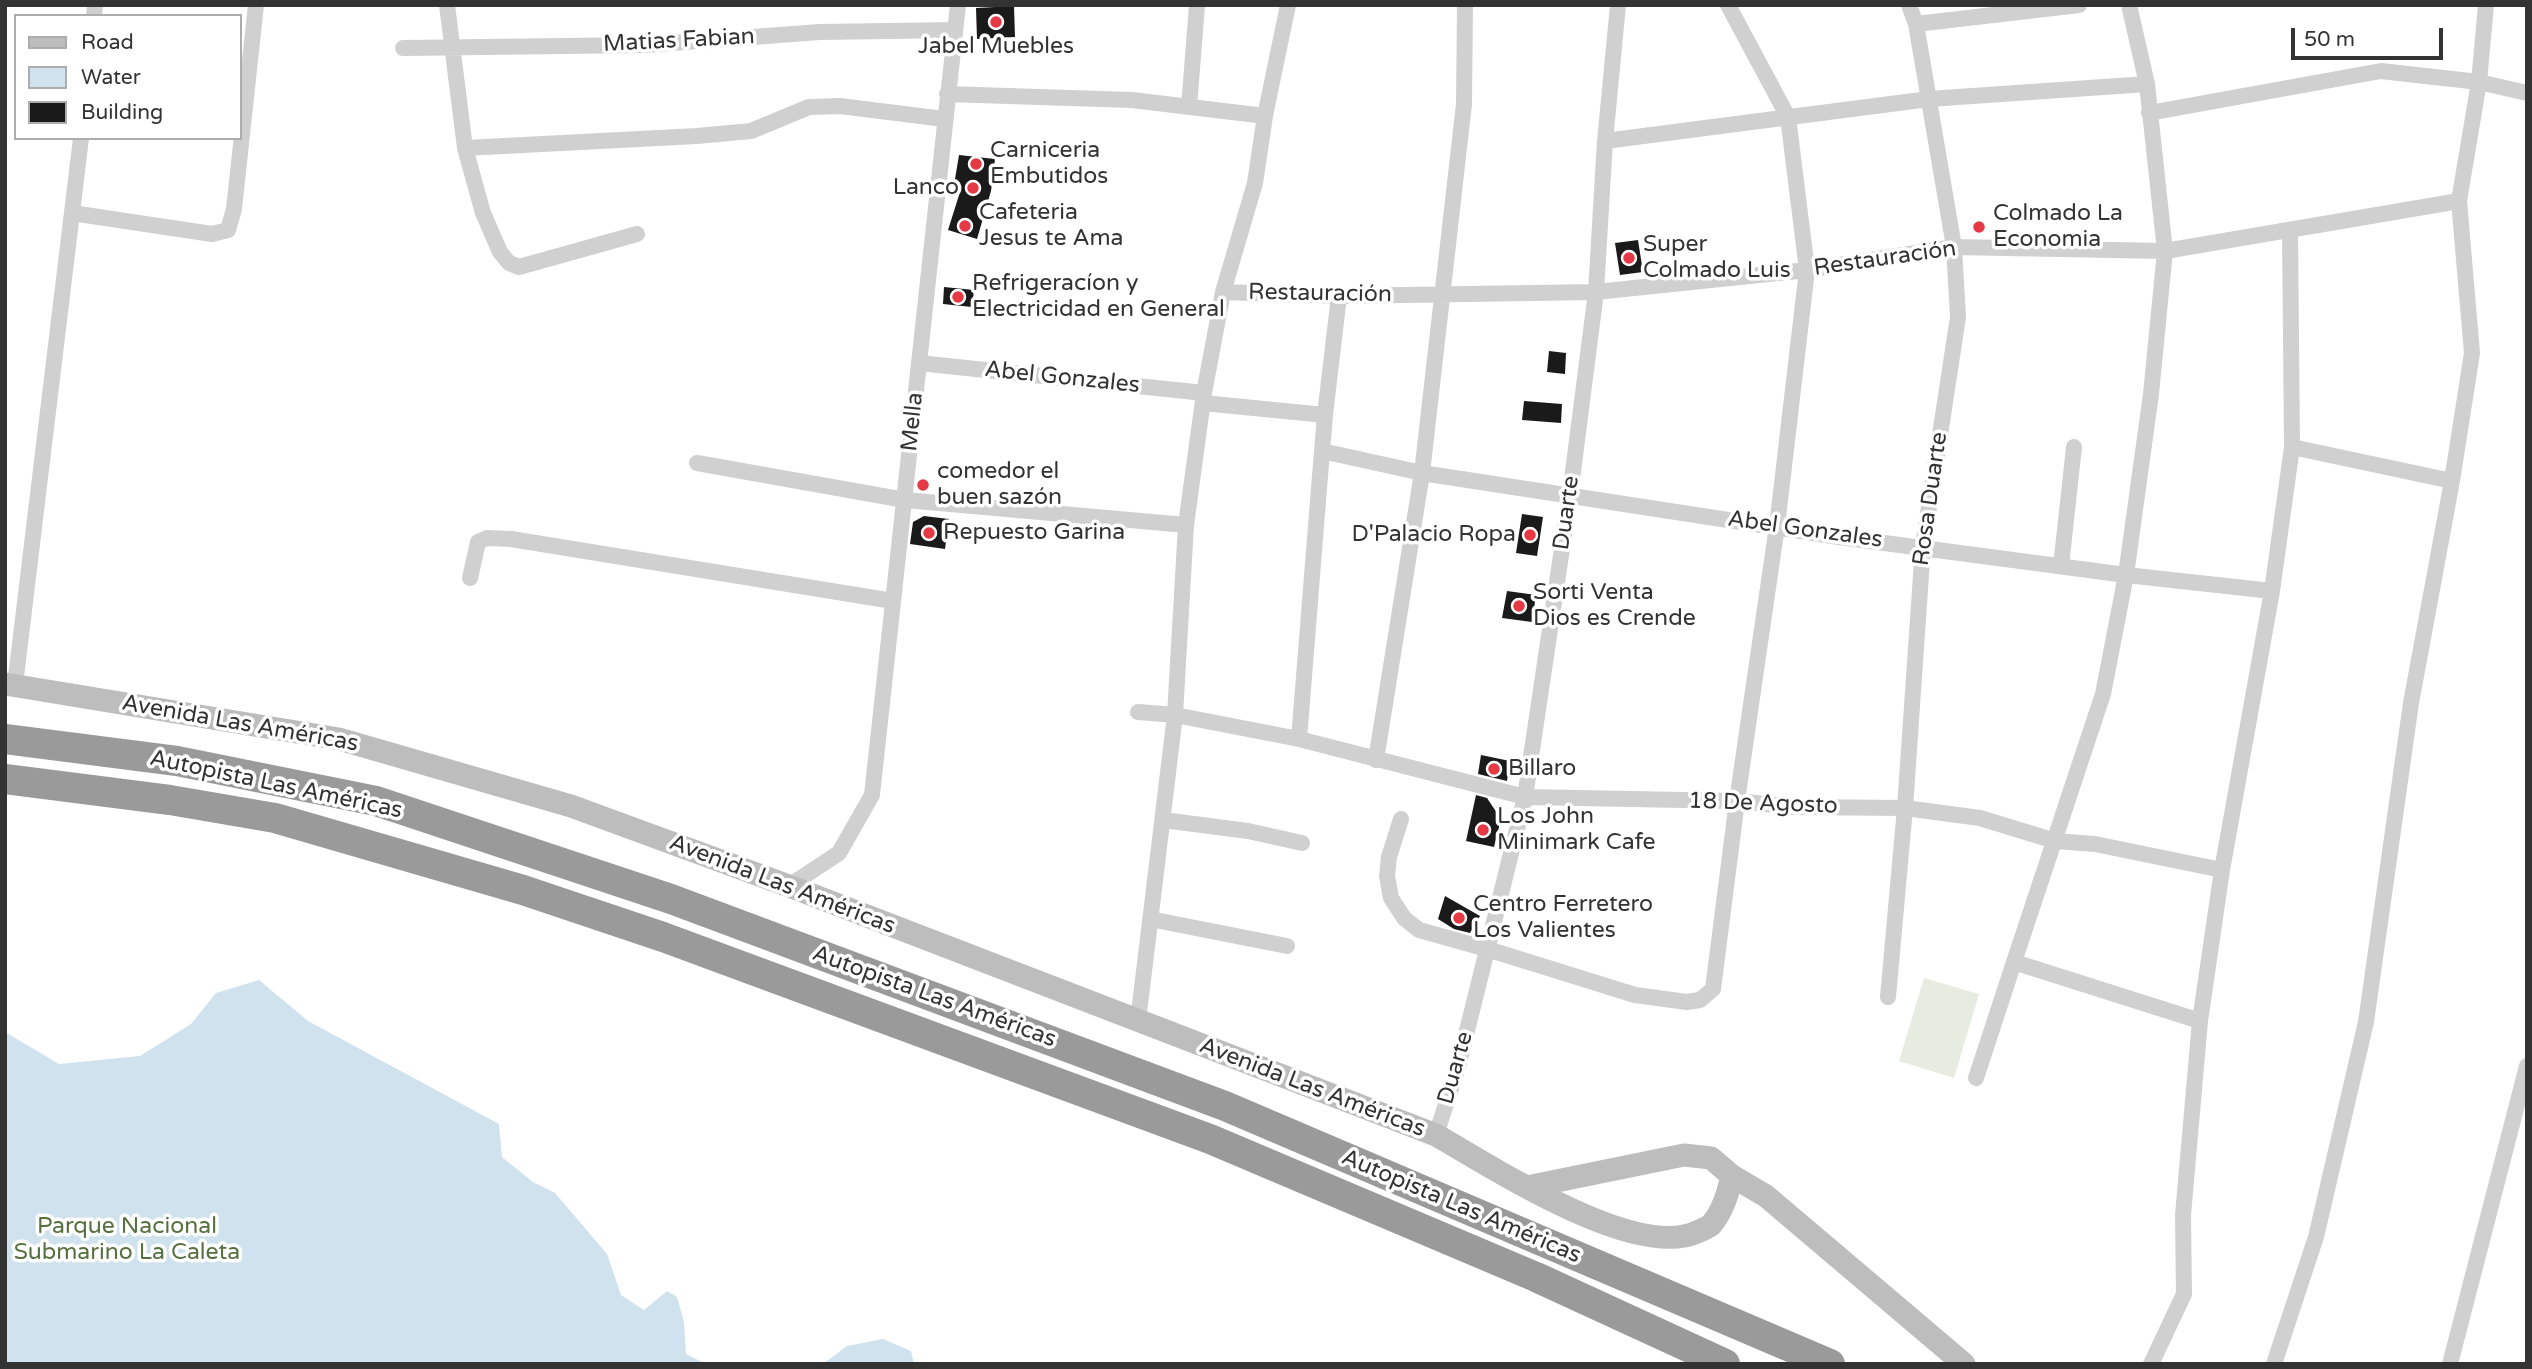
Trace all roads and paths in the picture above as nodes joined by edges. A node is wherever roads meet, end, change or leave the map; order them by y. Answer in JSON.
{"nodes":[{"id":1,"x":256,"y":5,"type":"edge"},
{"id":2,"x":447,"y":5,"type":"edge"},
{"id":3,"x":958,"y":5,"type":"edge"},
{"id":4,"x":1197,"y":5,"type":"edge"},
{"id":5,"x":1289,"y":5,"type":"edge"},
{"id":6,"x":1465,"y":5,"type":"edge"},
{"id":7,"x":1619,"y":5,"type":"edge"},
{"id":8,"x":1728,"y":5,"type":"edge"},
{"id":9,"x":1909,"y":5,"type":"edge"},
{"id":10,"x":2079,"y":5,"type":"edge"},
{"id":11,"x":2129,"y":5,"type":"edge"},
{"id":12,"x":2486,"y":5,"type":"edge"},
{"id":13,"x":1916,"y":24,"type":"junction"},
{"id":14,"x":955,"y":30,"type":"junction"},
{"id":15,"x":403,"y":48,"type":"dead end"},
{"id":16,"x":452,"y":48,"type":"junction"},
{"id":17,"x":2479,"y":82,"type":"junction"},
{"id":18,"x":2147,"y":84,"type":"junction"},
{"id":19,"x":2527,"y":93,"type":"edge"},
{"id":20,"x":947,"y":94,"type":"junction"},
{"id":21,"x":1929,"y":99,"type":"junction"},
{"id":22,"x":1189,"y":107,"type":"junction"},
{"id":23,"x":2149,"y":113,"type":"junction"},
{"id":24,"x":1265,"y":116,"type":"junction"},
{"id":25,"x":1788,"y":117,"type":"junction"},
{"id":26,"x":944,"y":119,"type":"junction"},
{"id":27,"x":242,"y":135,"type":"edge"},
{"id":28,"x":81,"y":140,"type":"edge"},
{"id":29,"x":241,"y":140,"type":"edge"},
{"id":30,"x":1605,"y":141,"type":"junction"},
{"id":31,"x":465,"y":148,"type":"junction"},
{"id":32,"x":2459,"y":201,"type":"junction"},
{"id":33,"x":72,"y":213,"type":"junction"},
{"id":34,"x":2290,"y":231,"type":"junction"},
{"id":35,"x":637,"y":234,"type":"dead end"},
{"id":36,"x":1955,"y":247,"type":"junction"},
{"id":37,"x":2165,"y":251,"type":"junction"},
{"id":38,"x":1807,"y":270,"type":"junction"},
{"id":39,"x":1223,"y":292,"type":"junction"},
{"id":40,"x":1596,"y":292,"type":"junction"},
{"id":41,"x":1442,"y":295,"type":"junction"},
{"id":42,"x":1339,"y":296,"type":"junction"},
{"id":43,"x":919,"y":363,"type":"junction"},
{"id":44,"x":1203,"y":398,"type":"junction"},
{"id":45,"x":1325,"y":415,"type":"junction"},
{"id":46,"x":2074,"y":447,"type":"dead end"},
{"id":47,"x":2292,"y":447,"type":"junction"},
{"id":48,"x":1322,"y":451,"type":"junction"},
{"id":49,"x":697,"y":463,"type":"dead end"},
{"id":50,"x":1422,"y":473,"type":"junction"},
{"id":51,"x":2452,"y":481,"type":"junction"},
{"id":52,"x":1570,"y":495,"type":"junction"},
{"id":53,"x":905,"y":500,"type":"junction"},
{"id":54,"x":1186,"y":525,"type":"junction"},
{"id":55,"x":1777,"y":526,"type":"junction"},
{"id":56,"x":1923,"y":546,"type":"junction"},
{"id":57,"x":2061,"y":565,"type":"junction"},
{"id":58,"x":2126,"y":575,"type":"junction"},
{"id":59,"x":470,"y":578,"type":"dead end"},
{"id":60,"x":2272,"y":591,"type":"junction"},
{"id":61,"x":894,"y":601,"type":"junction"},
{"id":62,"x":10,"y":684,"type":"edge"},
{"id":63,"x":1138,"y":712,"type":"dead end"},
{"id":64,"x":1175,"y":715,"type":"junction"},
{"id":65,"x":5,"y":739,"type":"edge"},
{"id":66,"x":1299,"y":739,"type":"junction"},
{"id":67,"x":1376,"y":760,"type":"junction"},
{"id":68,"x":5,"y":779,"type":"edge"},
{"id":69,"x":1525,"y":797,"type":"junction"},
{"id":70,"x":1737,"y":801,"type":"junction"},
{"id":71,"x":1905,"y":808,"type":"junction"},
{"id":72,"x":1401,"y":818,"type":"dead end"},
{"id":73,"x":1163,"y":820,"type":"junction"},
{"id":74,"x":2055,"y":841,"type":"junction"},
{"id":75,"x":1302,"y":843,"type":"dead end"},
{"id":76,"x":2222,"y":870,"type":"junction"},
{"id":77,"x":789,"y":886,"type":"junction"},
{"id":78,"x":1150,"y":919,"type":"junction"},
{"id":79,"x":1287,"y":946,"type":"dead end"},
{"id":80,"x":1487,"y":949,"type":"junction"},
{"id":81,"x":2014,"y":962,"type":"junction"},
{"id":82,"x":1888,"y":997,"type":"dead end"},
{"id":83,"x":1138,"y":1021,"type":"junction"},
{"id":84,"x":2200,"y":1021,"type":"junction"},
{"id":85,"x":2527,"y":1066,"type":"edge"},
{"id":86,"x":1976,"y":1078,"type":"dead end"},
{"id":87,"x":1436,"y":1135,"type":"junction"},
{"id":88,"x":1732,"y":1176,"type":"junction"},
{"id":89,"x":1527,"y":1187,"type":"junction"},
{"id":90,"x":1725,"y":1364,"type":"edge"},
{"id":91,"x":1830,"y":1364,"type":"edge"},
{"id":92,"x":1964,"y":1364,"type":"edge"},
{"id":93,"x":2151,"y":1364,"type":"edge"},
{"id":94,"x":2274,"y":1364,"type":"edge"},
{"id":95,"x":2450,"y":1364,"type":"edge"}],
"edges":[{"from":1,"to":27,"type":"street"},
{"from":2,"to":16,"type":"street"},
{"from":3,"to":14,"type":"street","name":"Mella"},
{"from":4,"to":22,"type":"street"},
{"from":5,"to":24,"type":"street"},
{"from":6,"to":41,"type":"street"},
{"from":7,"to":30,"type":"street","name":"Duarte"},
{"from":8,"to":25,"type":"street"},
{"from":9,"to":13,"type":"street","name":"Rosa Duarte"},
{"from":10,"to":13,"type":"street"},
{"from":11,"to":18,"type":"street"},
{"from":12,"to":17,"type":"street"},
{"from":13,"to":21,"type":"street","name":"Rosa Duarte"},
{"from":14,"to":16,"type":"street","name":"Matias Fabian"},
{"from":14,"to":20,"type":"street","name":"Mella"},
{"from":15,"to":16,"type":"street","name":"Matias Fabian"},
{"from":16,"to":31,"type":"street"},
{"from":17,"to":19,"type":"street"},
{"from":17,"to":23,"type":"street"},
{"from":17,"to":32,"type":"street"},
{"from":18,"to":21,"type":"street"},
{"from":18,"to":23,"type":"street"},
{"from":20,"to":22,"type":"street"},
{"from":20,"to":26,"type":"street","name":"Mella"},
{"from":21,"to":25,"type":"street"},
{"from":21,"to":36,"type":"street","name":"Rosa Duarte"},
{"from":22,"to":24,"type":"street"},
{"from":23,"to":37,"type":"street"},
{"from":24,"to":39,"type":"street"},
{"from":25,"to":30,"type":"street"},
{"from":25,"to":38,"type":"street"},
{"from":26,"to":31,"type":"street"},
{"from":26,"to":43,"type":"street","name":"Mella"},
{"from":28,"to":33,"type":"street"},
{"from":29,"to":33,"type":"street"},
{"from":30,"to":40,"type":"street","name":"Duarte"},
{"from":31,"to":35,"type":"street"},
{"from":32,"to":34,"type":"street","name":"Restauración"},
{"from":32,"to":51,"type":"street"},
{"from":33,"to":62,"type":"street"},
{"from":34,"to":37,"type":"street","name":"Restauración"},
{"from":34,"to":47,"type":"street"},
{"from":36,"to":37,"type":"street","name":"Restauración"},
{"from":36,"to":38,"type":"street","name":"Restauración"},
{"from":36,"to":56,"type":"street","name":"Rosa Duarte"},
{"from":37,"to":58,"type":"street"},
{"from":38,"to":40,"type":"street","name":"Restauración"},
{"from":38,"to":55,"type":"street"},
{"from":39,"to":42,"type":"street","name":"Restauración"},
{"from":39,"to":44,"type":"street"},
{"from":40,"to":41,"type":"street","name":"Restauración"},
{"from":40,"to":52,"type":"street","name":"Duarte"},
{"from":41,"to":42,"type":"street","name":"Restauración"},
{"from":41,"to":50,"type":"street"},
{"from":42,"to":45,"type":"street"},
{"from":43,"to":44,"type":"street","name":"Abel Gonzales"},
{"from":43,"to":53,"type":"street","name":"Mella"},
{"from":44,"to":45,"type":"street","name":"Abel Gonzales"},
{"from":44,"to":54,"type":"street"},
{"from":45,"to":48,"type":"street"},
{"from":46,"to":57,"type":"street"},
{"from":47,"to":51,"type":"street"},
{"from":47,"to":60,"type":"street"},
{"from":48,"to":50,"type":"street","name":"Abel Gonzales"},
{"from":48,"to":66,"type":"street"},
{"from":49,"to":53,"type":"street"},
{"from":50,"to":52,"type":"street","name":"Abel Gonzales"},
{"from":50,"to":67,"type":"street"},
{"from":51,"to":94,"type":"street"},
{"from":52,"to":55,"type":"street","name":"Abel Gonzales"},
{"from":52,"to":69,"type":"street","name":"Duarte"},
{"from":53,"to":54,"type":"street"},
{"from":53,"to":61,"type":"street","name":"Mella"},
{"from":54,"to":64,"type":"street"},
{"from":55,"to":56,"type":"street","name":"Abel Gonzales"},
{"from":55,"to":70,"type":"street"},
{"from":56,"to":57,"type":"street","name":"Abel Gonzales"},
{"from":56,"to":71,"type":"street","name":"Rosa Duarte"},
{"from":57,"to":58,"type":"street","name":"Abel Gonzales"},
{"from":58,"to":60,"type":"street","name":"Abel Gonzales"},
{"from":58,"to":74,"type":"street"},
{"from":59,"to":61,"type":"street"},
{"from":60,"to":76,"type":"street"},
{"from":61,"to":77,"type":"street","name":"Mella"},
{"from":62,"to":77,"type":"main road","name":"Avenida Las Américas"},
{"from":63,"to":64,"type":"street","name":"18 De Agosto"},
{"from":64,"to":66,"type":"street","name":"18 De Agosto"},
{"from":64,"to":73,"type":"street"},
{"from":65,"to":91,"type":"highway","name":"Autopista Las Américas"},
{"from":66,"to":67,"type":"street","name":"18 De Agosto"},
{"from":67,"to":69,"type":"street","name":"18 De Agosto"},
{"from":68,"to":90,"type":"highway","name":"Autopista Las Américas"},
{"from":69,"to":70,"type":"street","name":"18 De Agosto"},
{"from":69,"to":80,"type":"street","name":"Duarte"},
{"from":70,"to":71,"type":"street","name":"18 De Agosto"},
{"from":70,"to":80,"type":"street"},
{"from":71,"to":74,"type":"street","name":"18 De Agosto"},
{"from":71,"to":82,"type":"street","name":"Rosa Duarte"},
{"from":72,"to":80,"type":"street"},
{"from":73,"to":75,"type":"street"},
{"from":73,"to":78,"type":"street"},
{"from":74,"to":76,"type":"street","name":"18 De Agosto"},
{"from":74,"to":81,"type":"street"},
{"from":76,"to":84,"type":"street"},
{"from":77,"to":83,"type":"main road","name":"Avenida Las Américas"},
{"from":78,"to":79,"type":"street"},
{"from":78,"to":83,"type":"street"},
{"from":80,"to":87,"type":"street","name":"Duarte"},
{"from":81,"to":84,"type":"street"},
{"from":81,"to":86,"type":"street"},
{"from":83,"to":87,"type":"main road","name":"Avenida Las Américas"},
{"from":84,"to":93,"type":"street"},
{"from":85,"to":95,"type":"street"},
{"from":87,"to":89,"type":"main road","name":"Avenida Las Américas"},
{"from":88,"to":89,"type":"main road"},
{"from":88,"to":89,"type":"main road","name":"Avenida Las Américas"},
{"from":88,"to":92,"type":"main road"}]}
